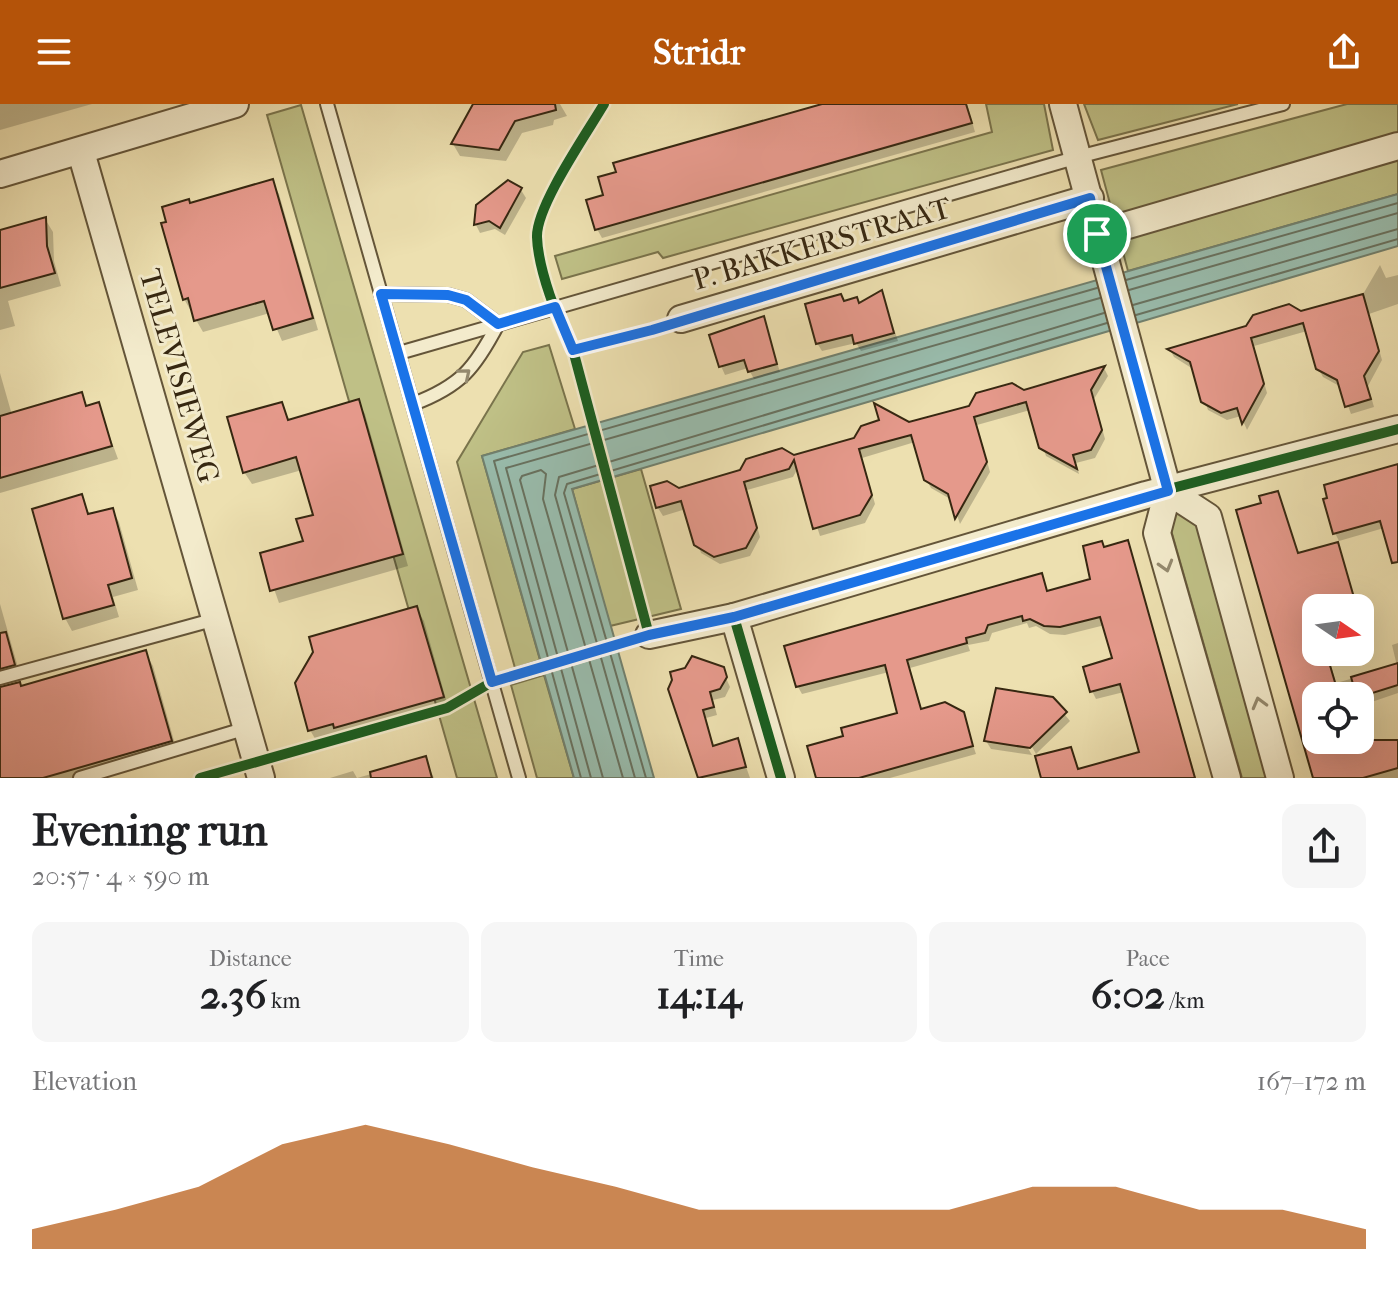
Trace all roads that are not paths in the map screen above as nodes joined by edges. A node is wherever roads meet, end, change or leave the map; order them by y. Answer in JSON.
{"nodes":[{"id":1,"x":235,"y":104,"type":"edge"},
{"id":2,"x":327,"y":104,"type":"edge"},
{"id":3,"x":1063,"y":104,"type":"edge"},
{"id":4,"x":1283,"y":104,"type":"edge"},
{"id":5,"x":1398,"y":146,"type":"edge"},
{"id":6,"x":81,"y":152,"type":"junction"},
{"id":7,"x":1078,"y":157,"type":"junction"},
{"id":8,"x":0,"y":174,"type":"edge"},
{"id":9,"x":1090,"y":198,"type":"junction"},
{"id":10,"x":1097,"y":234,"type":"junction"},
{"id":11,"x":381,"y":294,"type":"junction"},
{"id":12,"x":681,"y":319,"type":"dead end"},
{"id":13,"x":498,"y":324,"type":"junction"},
{"id":14,"x":399,"y":353,"type":"junction"},
{"id":15,"x":413,"y":404,"type":"junction"},
{"id":16,"x":1398,"y":429,"type":"edge"},
{"id":17,"x":1168,"y":491,"type":"junction"},
{"id":18,"x":734,"y":617,"type":"junction"},
{"id":19,"x":216,"y":619,"type":"junction"},
{"id":20,"x":649,"y":635,"type":"dead end"},
{"id":21,"x":0,"y":678,"type":"edge"},
{"id":22,"x":247,"y":728,"type":"junction"},
{"id":23,"x":80,"y":778,"type":"edge"},
{"id":24,"x":261,"y":778,"type":"edge"},
{"id":25,"x":519,"y":778,"type":"edge"},
{"id":26,"x":781,"y":778,"type":"edge"},
{"id":27,"x":1227,"y":778,"type":"edge"},
{"id":28,"x":1280,"y":778,"type":"edge"}],
"edges":[{"from":1,"to":6,"type":"street"},
{"from":2,"to":11,"type":"lane"},
{"from":3,"to":7,"type":"street"},
{"from":4,"to":7,"type":"lane"},
{"from":5,"to":10,"type":"street"},
{"from":6,"to":8,"type":"street"},
{"from":6,"to":19,"type":"street","name":"TELEVISIEWEG"},
{"from":7,"to":9,"type":"street"},
{"from":7,"to":13,"type":"lane"},
{"from":9,"to":10,"type":"street"},
{"from":9,"to":12,"type":"street","name":"P. BAKKERSTRAAT"},
{"from":10,"to":17,"type":"street"},
{"from":11,"to":13,"type":"lane"},
{"from":11,"to":14,"type":"lane"},
{"from":13,"to":14,"type":"lane"},
{"from":15,"to":13,"type":"lane","one_way":true},
{"from":14,"to":15,"type":"lane"},
{"from":15,"to":25,"type":"lane"},
{"from":16,"to":17,"type":"street"},
{"from":17,"to":18,"type":"street"},
{"from":17,"to":27,"type":"street","one_way":true},
{"from":28,"to":17,"type":"street","one_way":true},
{"from":18,"to":20,"type":"street"},
{"from":18,"to":26,"type":"street"},
{"from":19,"to":21,"type":"lane"},
{"from":19,"to":22,"type":"street","name":"TELEVISIEWEG"},
{"from":22,"to":23,"type":"lane"},
{"from":22,"to":24,"type":"street","name":"TELEVISIEWEG"}]}
